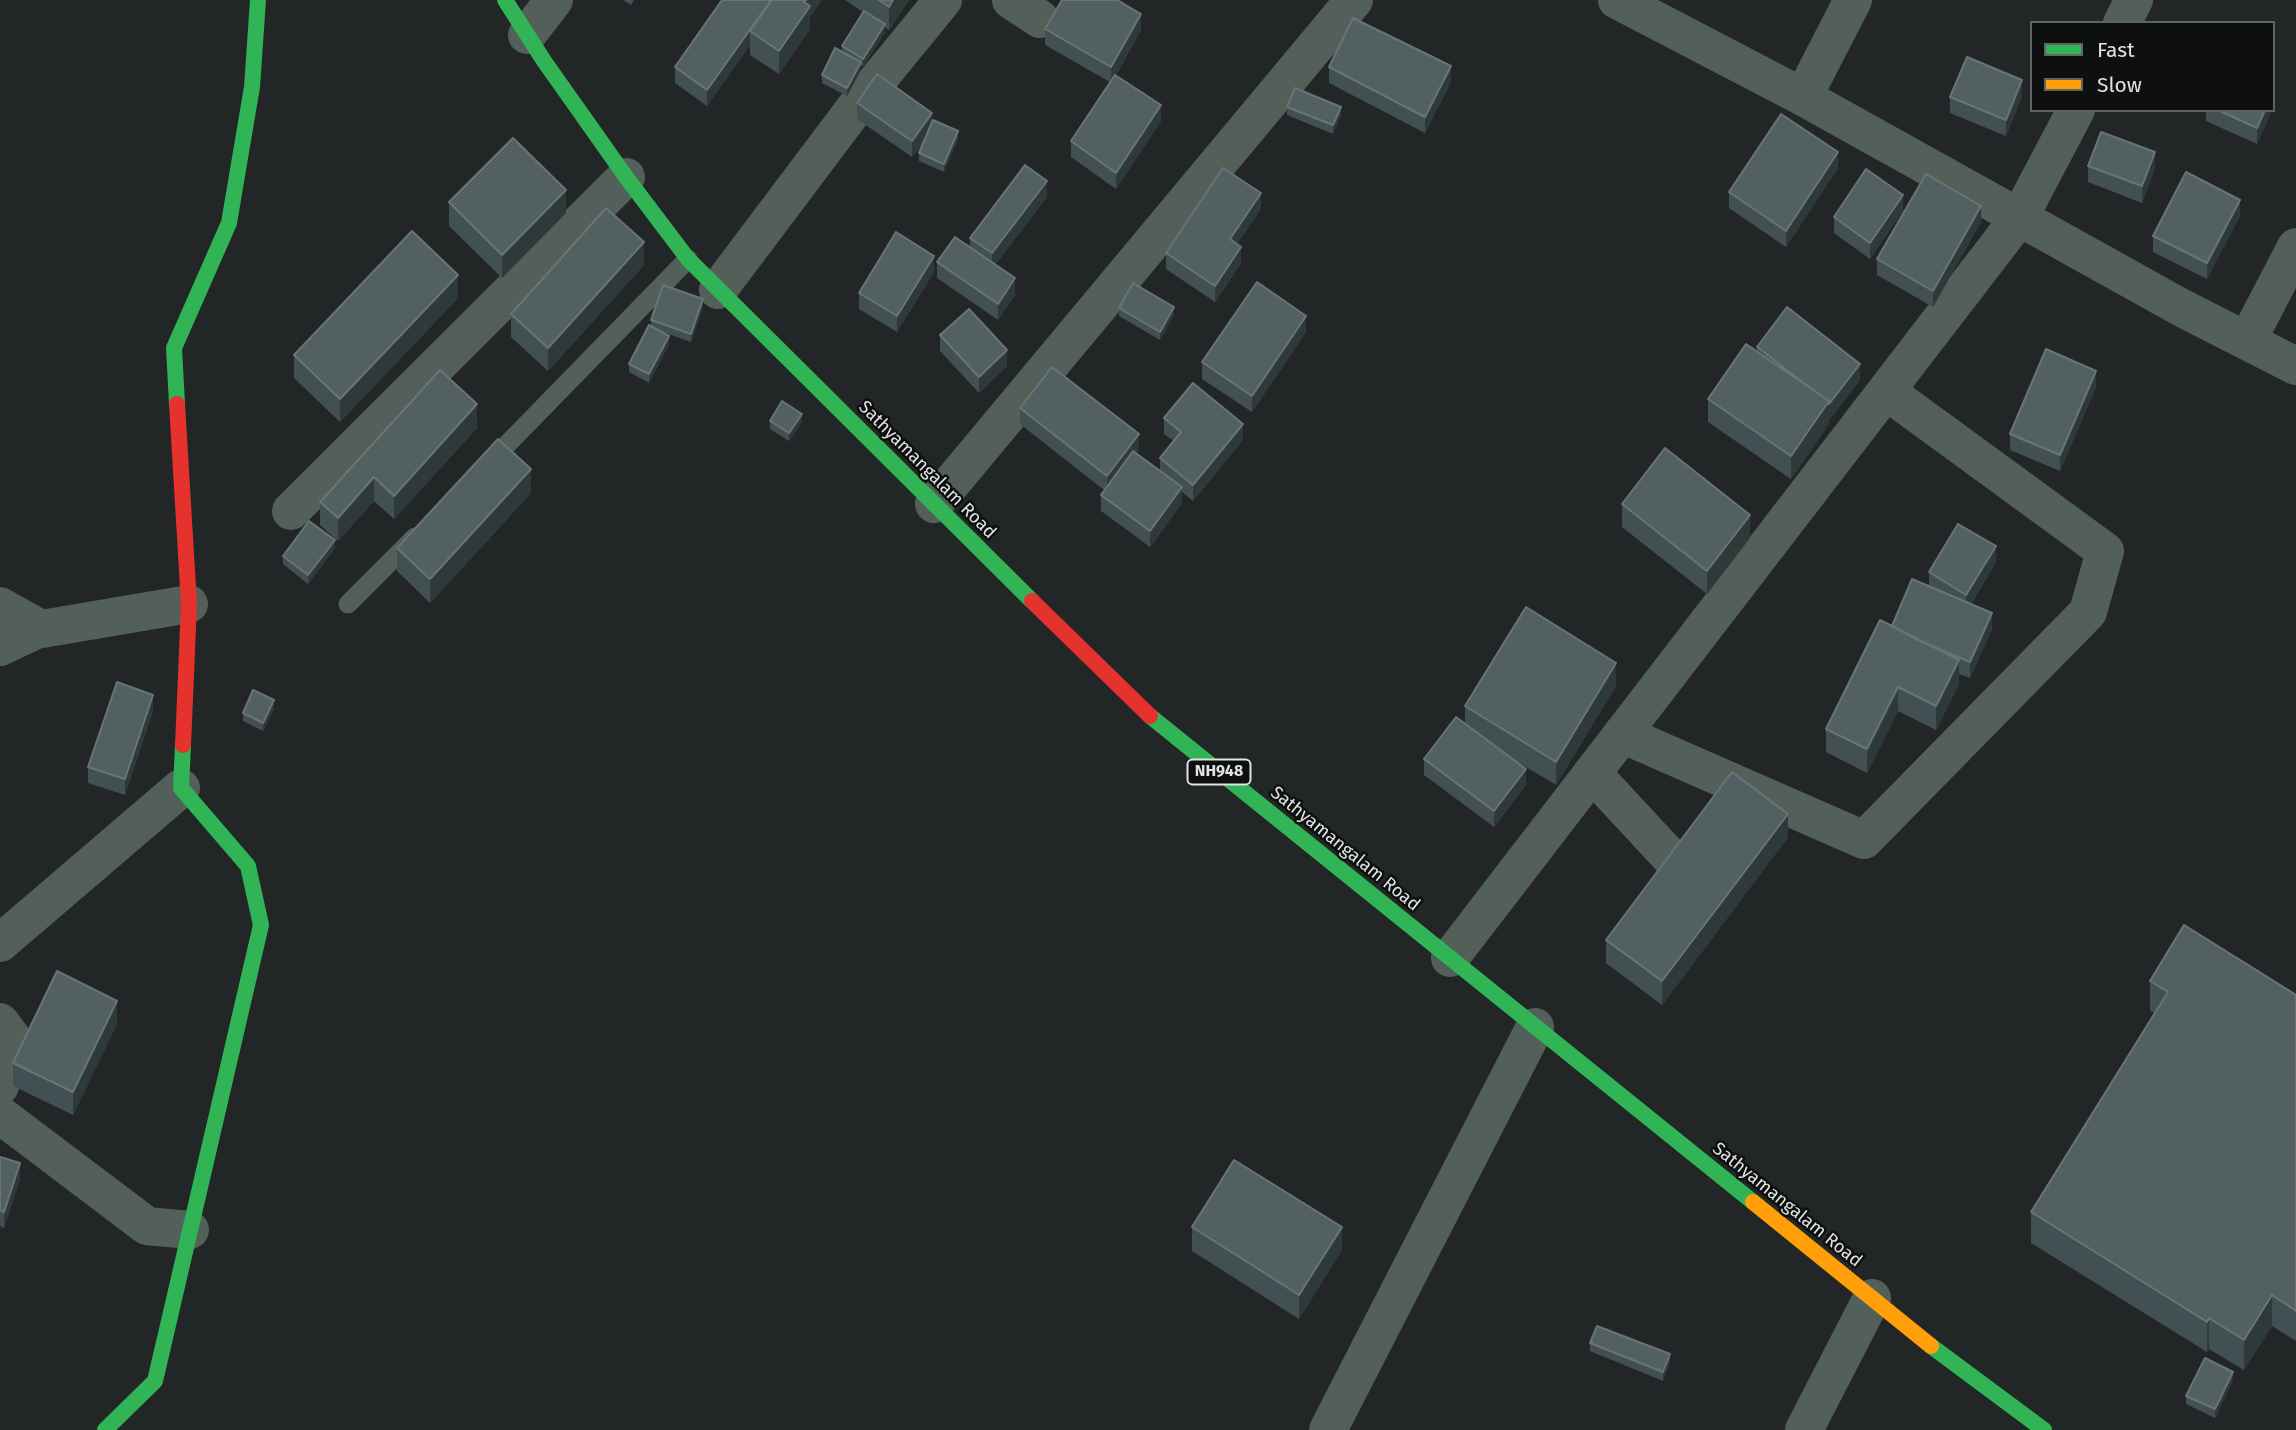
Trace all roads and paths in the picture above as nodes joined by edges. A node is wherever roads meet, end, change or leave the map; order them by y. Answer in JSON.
{"nodes":[{"id":1,"x":258,"y":0,"type":"edge"},
{"id":2,"x":505,"y":0,"type":"edge"},
{"id":3,"x":554,"y":0,"type":"edge"},
{"id":4,"x":943,"y":0,"type":"edge"},
{"id":5,"x":1354,"y":0,"type":"edge"},
{"id":6,"x":1617,"y":0,"type":"edge"},
{"id":7,"x":1853,"y":0,"type":"edge"},
{"id":8,"x":2134,"y":0,"type":"edge"},
{"id":9,"x":2123,"y":21,"type":"edge"},
{"id":10,"x":527,"y":35,"type":"junction"},
{"id":11,"x":1802,"y":97,"type":"junction"},
{"id":12,"x":2075,"y":112,"type":"edge"},
{"id":13,"x":626,"y":177,"type":"junction"},
{"id":14,"x":2019,"y":218,"type":"junction"},
{"id":15,"x":2296,"y":247,"type":"edge"},
{"id":16,"x":688,"y":260,"type":"junction"},
{"id":17,"x":718,"y":290,"type":"junction"},
{"id":18,"x":2247,"y":341,"type":"junction"},
{"id":19,"x":2296,"y":366,"type":"edge"},
{"id":20,"x":1886,"y":391,"type":"junction"},
{"id":21,"x":470,"y":482,"type":"edge"},
{"id":22,"x":934,"y":504,"type":"junction"},
{"id":23,"x":291,"y":511,"type":"dead end"},
{"id":24,"x":432,"y":519,"type":"edge"},
{"id":25,"x":190,"y":604,"type":"junction"},
{"id":26,"x":348,"y":604,"type":"dead end"},
{"id":27,"x":0,"y":606,"type":"edge"},
{"id":28,"x":41,"y":629,"type":"junction"},
{"id":29,"x":0,"y":647,"type":"edge"},
{"id":30,"x":1622,"y":734,"type":"junction"},
{"id":31,"x":1592,"y":773,"type":"junction"},
{"id":32,"x":181,"y":788,"type":"junction"},
{"id":33,"x":1671,"y":858,"type":"edge"},
{"id":34,"x":5,"y":927,"type":"edge"},
{"id":35,"x":1450,"y":958,"type":"junction"},
{"id":36,"x":0,"y":1022,"type":"edge"},
{"id":37,"x":1535,"y":1027,"type":"junction"},
{"id":38,"x":0,"y":1086,"type":"edge"},
{"id":39,"x":0,"y":1115,"type":"edge"},
{"id":40,"x":190,"y":1230,"type":"junction"},
{"id":41,"x":1872,"y":1298,"type":"junction"},
{"id":42,"x":105,"y":1430,"type":"edge"},
{"id":43,"x":1328,"y":1430,"type":"edge"},
{"id":44,"x":1804,"y":1430,"type":"edge"},
{"id":45,"x":2044,"y":1430,"type":"edge"}],
"edges":[{"from":1,"to":25,"type":"main road"},
{"from":2,"to":10,"type":"main road","name":"Sathyamangalam Road","number":"NH948"},
{"from":3,"to":10,"type":"street"},
{"from":4,"to":17,"type":"street"},
{"from":5,"to":22,"type":"street"},
{"from":6,"to":11,"type":"street"},
{"from":7,"to":11,"type":"street"},
{"from":8,"to":9,"type":"street"},
{"from":10,"to":13,"type":"main road","name":"Sathyamangalam Road","number":"NH948"},
{"from":11,"to":14,"type":"street"},
{"from":12,"to":14,"type":"street"},
{"from":13,"to":16,"type":"main road","name":"Sathyamangalam Road","number":"NH948"},
{"from":13,"to":23,"type":"street"},
{"from":14,"to":18,"type":"street"},
{"from":14,"to":20,"type":"street"},
{"from":15,"to":18,"type":"street"},
{"from":16,"to":17,"type":"main road","name":"Sathyamangalam Road","number":"NH948"},
{"from":16,"to":21,"type":"lane"},
{"from":17,"to":22,"type":"main road","name":"Sathyamangalam Road","number":"NH948"},
{"from":18,"to":19,"type":"street"},
{"from":20,"to":30,"type":"street"},
{"from":20,"to":30,"type":"street"},
{"from":22,"to":35,"type":"main road","name":"Sathyamangalam Road","number":"NH948"},
{"from":24,"to":26,"type":"lane"},
{"from":25,"to":28,"type":"street"},
{"from":25,"to":32,"type":"main road"},
{"from":27,"to":28,"type":"street"},
{"from":28,"to":29,"type":"street"},
{"from":30,"to":31,"type":"street"},
{"from":31,"to":33,"type":"street"},
{"from":31,"to":35,"type":"street"},
{"from":32,"to":34,"type":"street"},
{"from":32,"to":40,"type":"main road"},
{"from":35,"to":37,"type":"main road","name":"Sathyamangalam Road","number":"NH948"},
{"from":36,"to":38,"type":"street"},
{"from":37,"to":41,"type":"main road","name":"Sathyamangalam Road","number":"NH948"},
{"from":37,"to":43,"type":"street"},
{"from":39,"to":40,"type":"street"},
{"from":40,"to":42,"type":"main road"},
{"from":41,"to":44,"type":"street"},
{"from":41,"to":45,"type":"main road","name":"Sathyamangalam Road","number":"NH948"}]}
